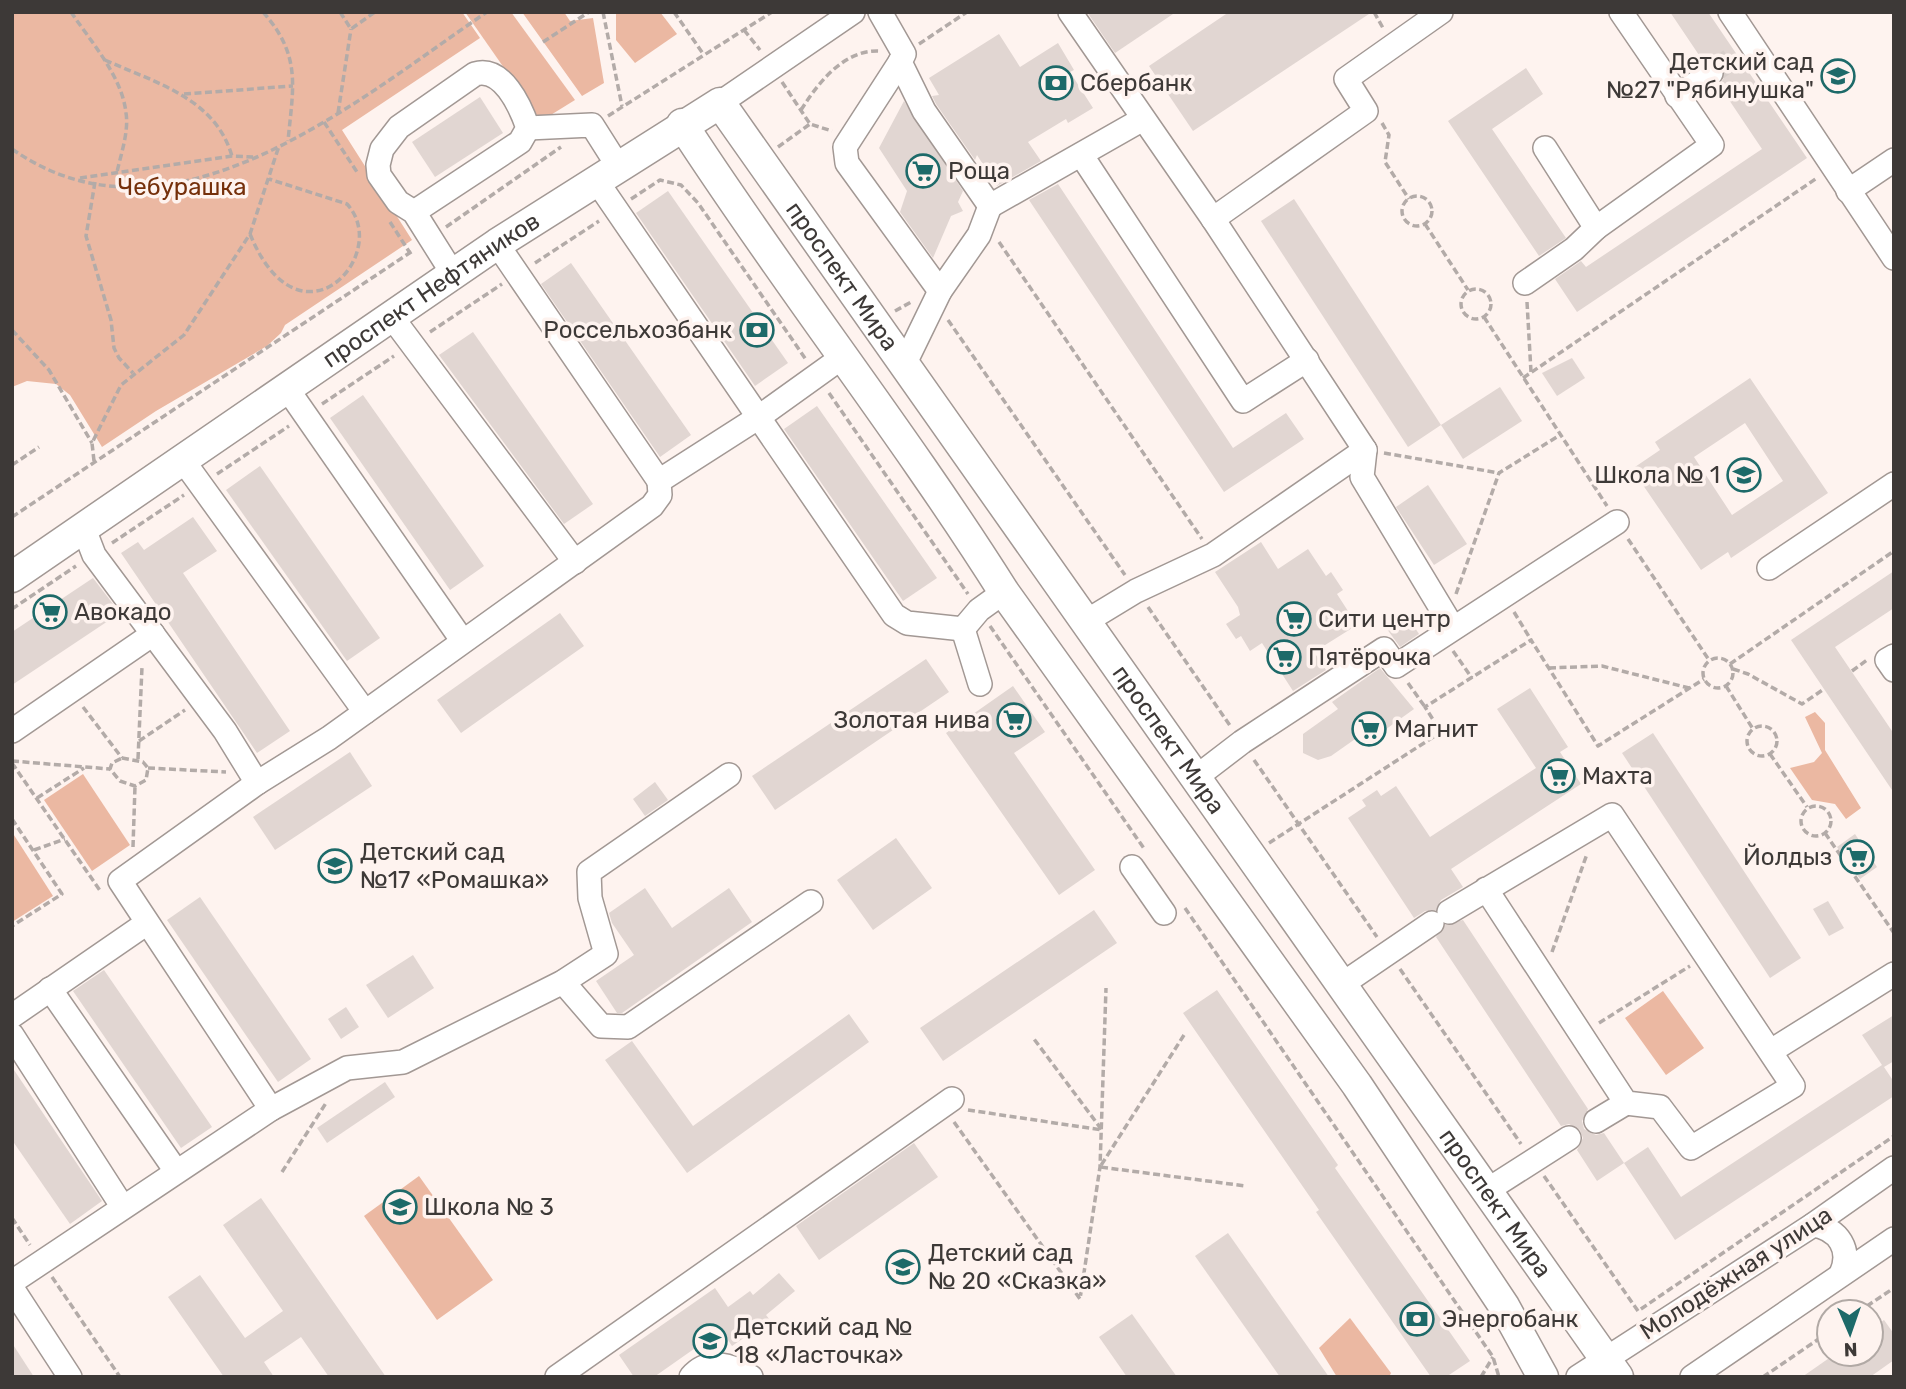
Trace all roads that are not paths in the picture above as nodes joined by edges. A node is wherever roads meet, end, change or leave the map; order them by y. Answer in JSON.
{"nodes":[{"id":1,"x":853,"y":12,"type":"edge"},
{"id":2,"x":880,"y":12,"type":"edge"},
{"id":3,"x":1070,"y":12,"type":"edge"},
{"id":4,"x":1441,"y":12,"type":"edge"},
{"id":5,"x":1621,"y":12,"type":"edge"},
{"id":6,"x":1730,"y":12,"type":"edge"},
{"id":7,"x":900,"y":62,"type":"junction"},
{"id":8,"x":1711,"y":73,"type":"tunnel mouth"},
{"id":9,"x":1677,"y":96,"type":"junction"},
{"id":10,"x":720,"y":103,"type":"junction"},
{"id":11,"x":1143,"y":119,"type":"junction"},
{"id":12,"x":682,"y":124,"type":"junction"},
{"id":13,"x":528,"y":128,"type":"junction"},
{"id":14,"x":1545,"y":148,"type":"dead end"},
{"id":15,"x":1082,"y":156,"type":"junction"},
{"id":16,"x":1894,"y":160,"type":"edge"},
{"id":17,"x":607,"y":173,"type":"junction"},
{"id":18,"x":1848,"y":191,"type":"junction"},
{"id":19,"x":414,"y":212,"type":"junction"},
{"id":20,"x":987,"y":213,"type":"junction"},
{"id":21,"x":1213,"y":219,"type":"junction"},
{"id":22,"x":1596,"y":228,"type":"junction"},
{"id":23,"x":497,"y":244,"type":"junction"},
{"id":24,"x":1894,"y":258,"type":"edge"},
{"id":25,"x":453,"y":274,"type":"junction"},
{"id":26,"x":1525,"y":283,"type":"road end"},
{"id":27,"x":937,"y":296,"type":"junction"},
{"id":28,"x":391,"y":316,"type":"junction"},
{"id":29,"x":844,"y":356,"type":"junction"},
{"id":30,"x":1307,"y":360,"type":"junction"},
{"id":31,"x":904,"y":365,"type":"junction"},
{"id":32,"x":286,"y":387,"type":"junction"},
{"id":33,"x":760,"y":418,"type":"junction"},
{"id":34,"x":1365,"y":450,"type":"junction"},
{"id":35,"x":182,"y":459,"type":"junction"},
{"id":36,"x":659,"y":481,"type":"junction"},
{"id":37,"x":1894,"y":484,"type":"edge"},
{"id":38,"x":997,"y":496,"type":"junction"},
{"id":39,"x":959,"y":521,"type":"junction"},
{"id":40,"x":1617,"y":522,"type":"road end"},
{"id":41,"x":89,"y":542,"type":"junction"},
{"id":42,"x":575,"y":562,"type":"junction"},
{"id":43,"x":1769,"y":568,"type":"dead end"},
{"id":44,"x":12,"y":577,"type":"edge"},
{"id":45,"x":1004,"y":592,"type":"junction"},
{"id":46,"x":1085,"y":622,"type":"junction"},
{"id":47,"x":1448,"y":628,"type":"junction"},
{"id":48,"x":963,"y":629,"type":"junction"},
{"id":49,"x":148,"y":637,"type":"junction"},
{"id":50,"x":462,"y":640,"type":"junction"},
{"id":51,"x":1894,"y":656,"type":"edge"},
{"id":52,"x":1894,"y":670,"type":"edge"},
{"id":53,"x":980,"y":684,"type":"dead end"},
{"id":54,"x":365,"y":712,"type":"junction"},
{"id":55,"x":12,"y":730,"type":"edge"},
{"id":56,"x":729,"y":775,"type":"dead end"},
{"id":57,"x":254,"y":778,"type":"junction"},
{"id":58,"x":1195,"y":778,"type":"junction"},
{"id":59,"x":1140,"y":861,"type":"road end"},
{"id":60,"x":1486,"y":889,"type":"junction"},
{"id":61,"x":811,"y":902,"type":"dead end"},
{"id":62,"x":1173,"y":908,"type":"road end"},
{"id":63,"x":147,"y":923,"type":"junction"},
{"id":64,"x":1894,"y":975,"type":"edge"},
{"id":65,"x":563,"y":982,"type":"junction"},
{"id":66,"x":1341,"y":985,"type":"junction"},
{"id":67,"x":50,"y":989,"type":"junction"},
{"id":68,"x":12,"y":1016,"type":"edge"},
{"id":69,"x":12,"y":1035,"type":"edge"},
{"id":70,"x":1771,"y":1051,"type":"junction"},
{"id":71,"x":1393,"y":1059,"type":"junction"},
{"id":72,"x":1357,"y":1085,"type":"junction"},
{"id":73,"x":947,"y":1102,"type":"road end"},
{"id":74,"x":1626,"y":1103,"type":"junction"},
{"id":75,"x":271,"y":1109,"type":"junction"},
{"id":76,"x":1596,"y":1121,"type":"dead end"},
{"id":77,"x":1569,"y":1138,"type":"dead end"},
{"id":78,"x":1894,"y":1168,"type":"edge"},
{"id":79,"x":176,"y":1171,"type":"junction"},
{"id":80,"x":1486,"y":1191,"type":"junction"},
{"id":81,"x":122,"y":1206,"type":"junction"},
{"id":82,"x":1813,"y":1225,"type":"junction"},
{"id":83,"x":1894,"y":1239,"type":"edge"},
{"id":84,"x":1840,"y":1274,"type":"junction"},
{"id":85,"x":12,"y":1282,"type":"edge"},
{"id":86,"x":12,"y":1288,"type":"edge"},
{"id":87,"x":1611,"y":1368,"type":"edge"},
{"id":88,"x":70,"y":1377,"type":"edge"},
{"id":89,"x":557,"y":1377,"type":"edge"},
{"id":90,"x":691,"y":1377,"type":"edge"},
{"id":91,"x":751,"y":1377,"type":"edge"},
{"id":92,"x":1543,"y":1377,"type":"edge"},
{"id":93,"x":1578,"y":1377,"type":"edge"},
{"id":94,"x":1692,"y":1377,"type":"edge"}],
"edges":[{"from":1,"to":10,"type":"street","name":"проспект Нефтяников"},
{"from":2,"to":7,"type":"street"},
{"from":3,"to":11,"type":"street"},
{"from":4,"to":21,"type":"street"},
{"from":5,"to":9,"type":"street"},
{"from":6,"to":18,"type":"street"},
{"from":7,"to":20,"type":"street"},
{"from":7,"to":27,"type":"street"},
{"from":8,"to":9,"type":"street"},
{"from":9,"to":22,"type":"street"},
{"from":10,"to":12,"type":"main road","name":"проспект Нефтяников"},
{"from":10,"to":31,"type":"main road","name":"проспект Мира"},
{"from":11,"to":15,"type":"street"},
{"from":11,"to":21,"type":"street"},
{"from":12,"to":17,"type":"main road","name":"проспект Нефтяников"},
{"from":12,"to":29,"type":"main road","name":"проспект Мира"},
{"from":13,"to":17,"type":"street"},
{"from":13,"to":19,"type":"street"},
{"from":13,"to":19,"type":"street"},
{"from":14,"to":22,"type":"street"},
{"from":15,"to":20,"type":"street"},
{"from":15,"to":30,"type":"street"},
{"from":16,"to":18,"type":"street"},
{"from":17,"to":23,"type":"main road","name":"проспект Нефтяников"},
{"from":17,"to":33,"type":"street"},
{"from":18,"to":24,"type":"street"},
{"from":19,"to":25,"type":"street"},
{"from":20,"to":27,"type":"street"},
{"from":21,"to":30,"type":"street"},
{"from":22,"to":26,"type":"street"},
{"from":23,"to":25,"type":"main road","name":"проспект Нефтяников"},
{"from":23,"to":36,"type":"street"},
{"from":25,"to":28,"type":"main road","name":"проспект Нефтяников"},
{"from":27,"to":31,"type":"street"},
{"from":28,"to":32,"type":"main road","name":"проспект Нефтяников"},
{"from":28,"to":42,"type":"street"},
{"from":29,"to":33,"type":"street"},
{"from":29,"to":39,"type":"main road","name":"проспект Мира"},
{"from":30,"to":34,"type":"street"},
{"from":31,"to":38,"type":"main road","name":"проспект Мира"},
{"from":32,"to":35,"type":"main road","name":"проспект Нефтяников"},
{"from":32,"to":50,"type":"street"},
{"from":33,"to":36,"type":"street"},
{"from":33,"to":48,"type":"street"},
{"from":34,"to":46,"type":"street"},
{"from":34,"to":47,"type":"street"},
{"from":35,"to":41,"type":"main road","name":"проспект Нефтяников"},
{"from":35,"to":54,"type":"street"},
{"from":36,"to":42,"type":"street"},
{"from":37,"to":43,"type":"street"},
{"from":38,"to":39,"type":"main road"},
{"from":38,"to":46,"type":"main road","name":"проспект Мира"},
{"from":39,"to":45,"type":"main road","name":"проспект Мира"},
{"from":40,"to":47,"type":"street"},
{"from":41,"to":44,"type":"main road","name":"проспект Нефтяников"},
{"from":41,"to":49,"type":"street"},
{"from":42,"to":50,"type":"street"},
{"from":45,"to":48,"type":"street"},
{"from":45,"to":72,"type":"main road","name":"проспект Мира"},
{"from":46,"to":58,"type":"main road","name":"проспект Мира"},
{"from":47,"to":58,"type":"street"},
{"from":48,"to":53,"type":"street"},
{"from":49,"to":55,"type":"street"},
{"from":49,"to":57,"type":"street"},
{"from":50,"to":54,"type":"street"},
{"from":51,"to":52,"type":"street"},
{"from":54,"to":57,"type":"street"},
{"from":56,"to":65,"type":"street"},
{"from":57,"to":63,"type":"street"},
{"from":58,"to":66,"type":"main road","name":"проспект Мира"},
{"from":59,"to":62,"type":"street"},
{"from":60,"to":66,"type":"street"},
{"from":60,"to":70,"type":"street"},
{"from":60,"to":74,"type":"street"},
{"from":61,"to":65,"type":"street"},
{"from":63,"to":67,"type":"street"},
{"from":63,"to":75,"type":"street"},
{"from":64,"to":70,"type":"street"},
{"from":65,"to":75,"type":"street"},
{"from":66,"to":71,"type":"main road","name":"проспект Мира"},
{"from":67,"to":68,"type":"street"},
{"from":67,"to":79,"type":"street"},
{"from":69,"to":81,"type":"street"},
{"from":70,"to":74,"type":"street"},
{"from":71,"to":72,"type":"main road"},
{"from":71,"to":80,"type":"main road","name":"проспект Мира"},
{"from":72,"to":92,"type":"main road","name":"проспект Мира"},
{"from":73,"to":89,"type":"street"},
{"from":74,"to":76,"type":"street"},
{"from":75,"to":79,"type":"street"},
{"from":77,"to":80,"type":"street"},
{"from":78,"to":82,"type":"street","name":"Молодёжная улица"},
{"from":79,"to":81,"type":"street"},
{"from":80,"to":87,"type":"main road","name":"проспект Мира"},
{"from":81,"to":85,"type":"street"},
{"from":82,"to":84,"type":"street"},
{"from":82,"to":87,"type":"street","name":"Молодёжная улица"},
{"from":83,"to":84,"type":"street"},
{"from":84,"to":94,"type":"street"},
{"from":86,"to":88,"type":"street"},
{"from":87,"to":93,"type":"street","name":"Молодёжная улица"},
{"from":90,"to":91,"type":"street"}]}
